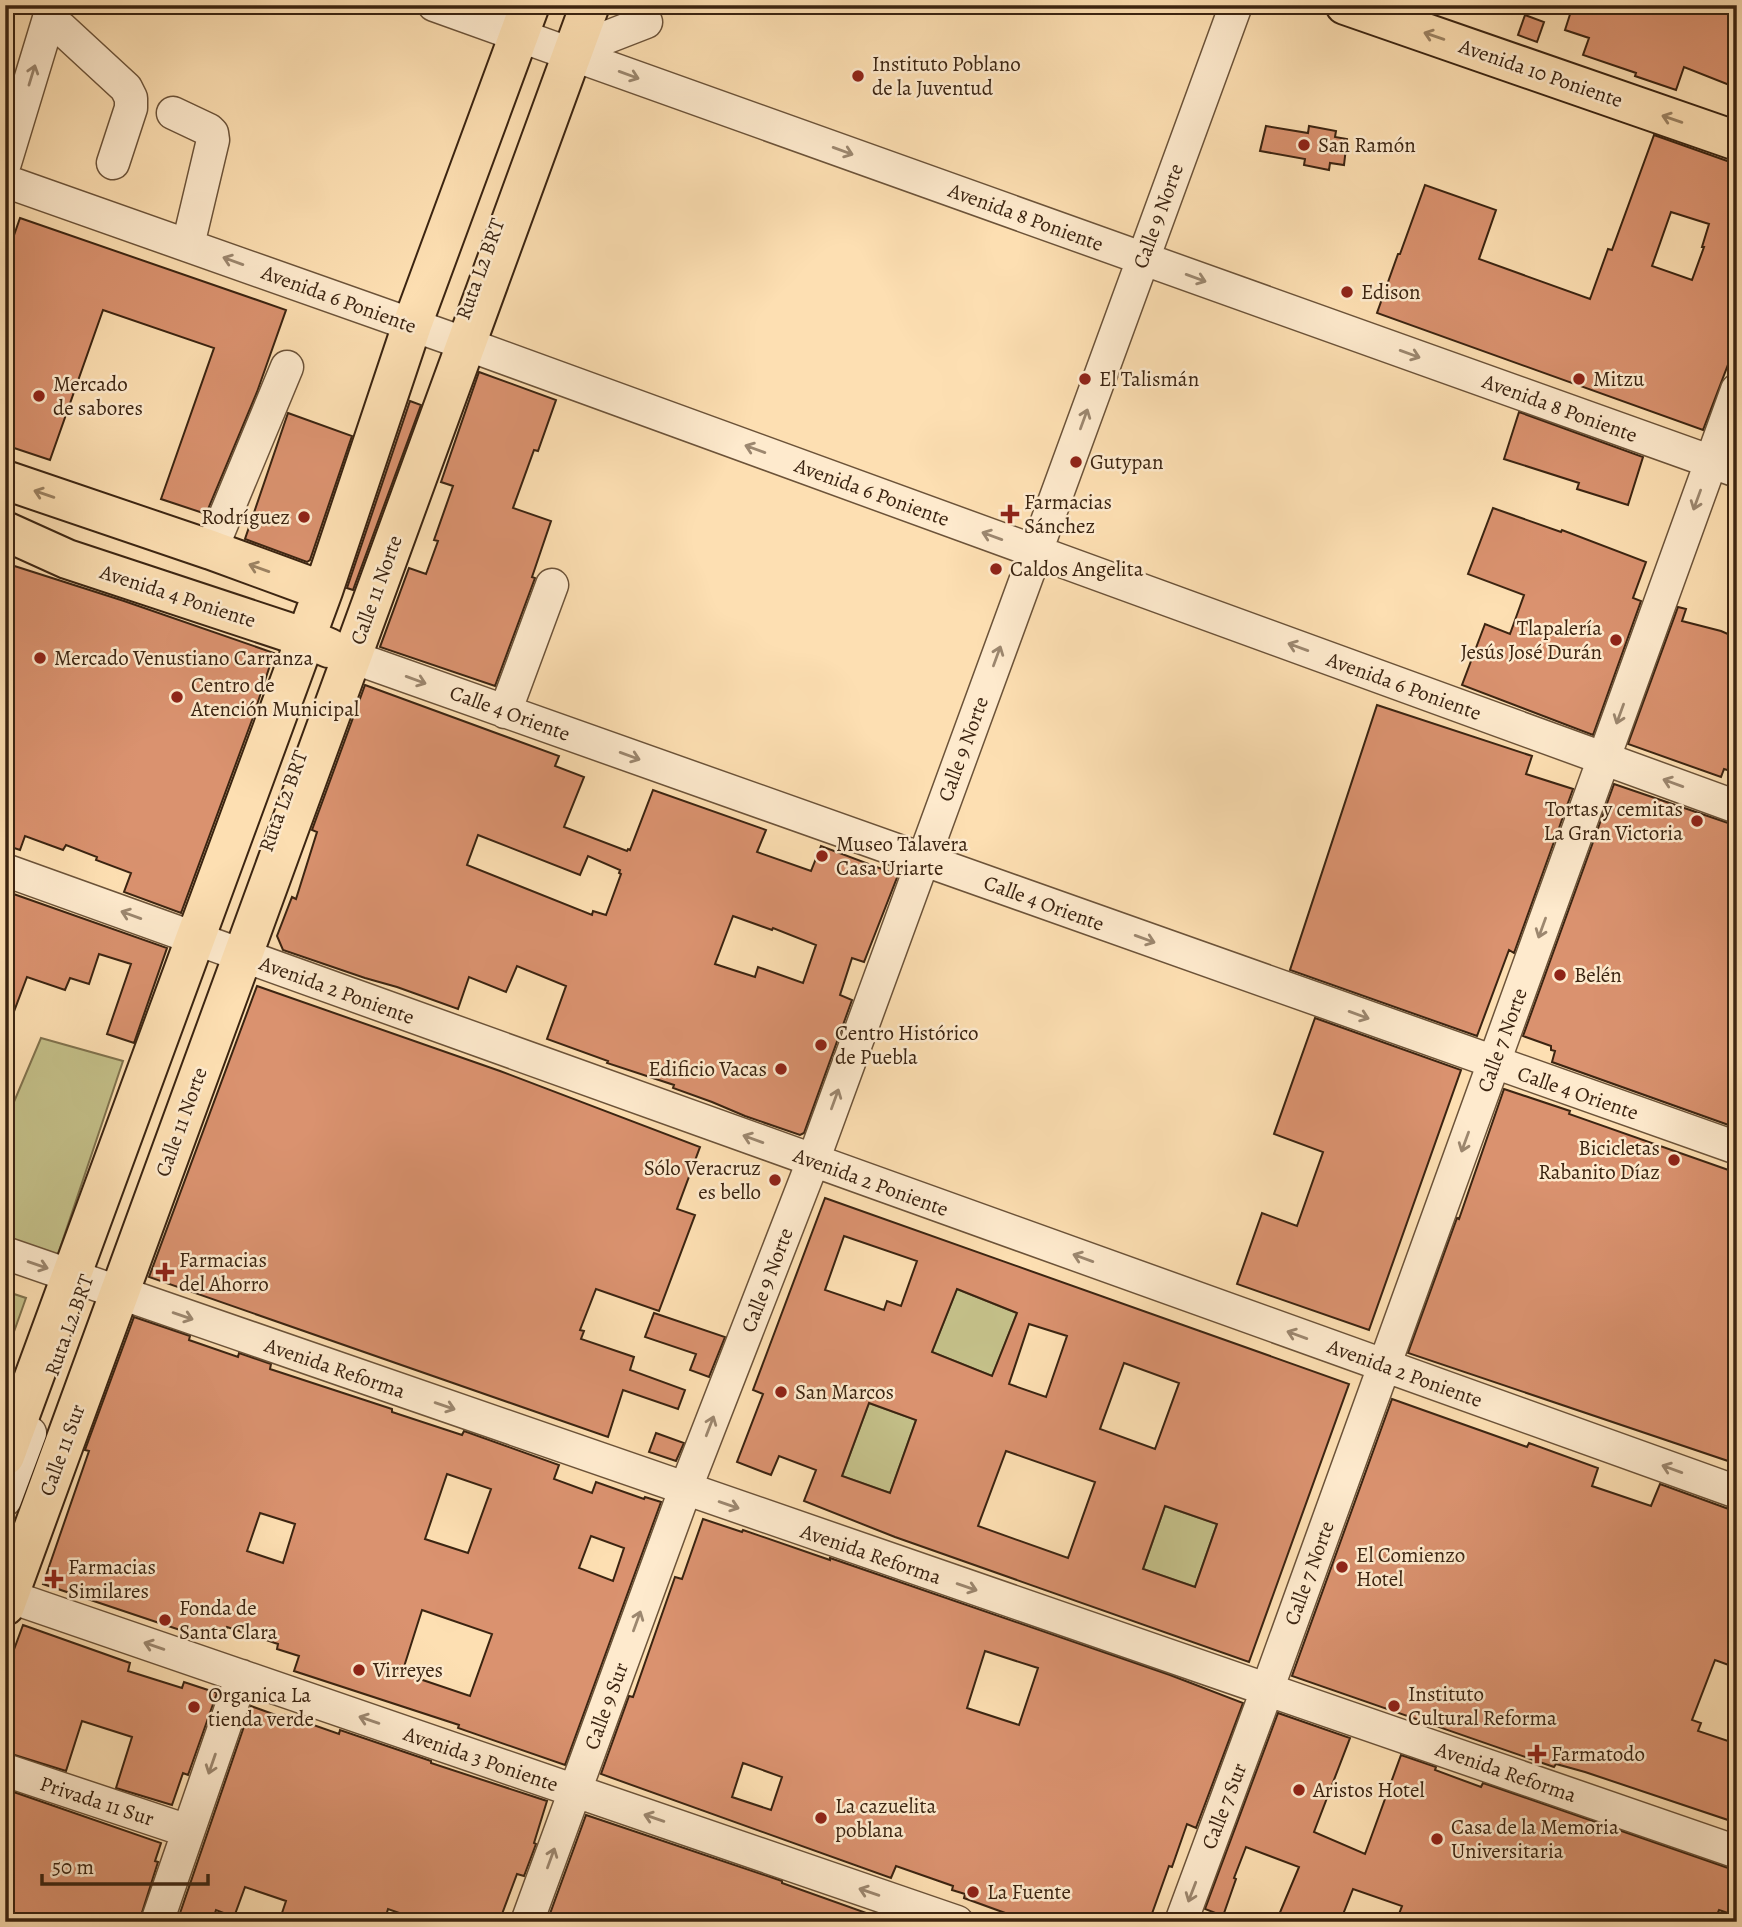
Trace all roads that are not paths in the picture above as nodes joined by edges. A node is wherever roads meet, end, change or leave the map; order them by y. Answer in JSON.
{"nodes":[{"id":1,"x":433,"y":5,"type":"edge"},
{"id":2,"x":548,"y":5,"type":"edge"},
{"id":3,"x":576,"y":5,"type":"edge"},
{"id":4,"x":590,"y":5,"type":"edge"},
{"id":5,"x":1236,"y":5,"type":"edge"},
{"id":6,"x":1345,"y":5,"type":"edge"},
{"id":7,"x":51,"y":13,"type":"edge"},
{"id":8,"x":646,"y":22,"type":"dead end"},
{"id":9,"x":548,"y":39,"type":"edge"},
{"id":10,"x":173,"y":113,"type":"dead end"},
{"id":11,"x":1737,"y":141,"type":"edge"},
{"id":12,"x":5,"y":163,"type":"edge"},
{"id":13,"x":113,"y":163,"type":"dead end"},
{"id":14,"x":5,"y":181,"type":"edge"},
{"id":15,"x":188,"y":245,"type":"junction"},
{"id":16,"x":1143,"y":258,"type":"junction"},
{"id":17,"x":441,"y":335,"type":"junction"},
{"id":18,"x":287,"y":367,"type":"dead end"},
{"id":19,"x":1737,"y":390,"type":"edge"},
{"id":20,"x":1724,"y":467,"type":"edge"},
{"id":21,"x":5,"y":480,"type":"edge"},
{"id":22,"x":5,"y":531,"type":"edge"},
{"id":23,"x":211,"y":550,"type":"junction"},
{"id":24,"x":1035,"y":551,"type":"junction"},
{"id":25,"x":139,"y":583,"type":"junction"},
{"id":26,"x":552,"y":585,"type":"dead end"},
{"id":27,"x":323,"y":591,"type":"junction"},
{"id":28,"x":329,"y":648,"type":"junction"},
{"id":29,"x":505,"y":712,"type":"junction"},
{"id":30,"x":1604,"y":758,"type":"junction"},
{"id":31,"x":1737,"y":807,"type":"edge"},
{"id":32,"x":923,"y":860,"type":"junction"},
{"id":33,"x":5,"y":870,"type":"edge"},
{"id":34,"x":218,"y":947,"type":"junction"},
{"id":35,"x":1494,"y":1063,"type":"junction"},
{"id":36,"x":1737,"y":1148,"type":"edge"},
{"id":37,"x":813,"y":1161,"type":"junction"},
{"id":38,"x":5,"y":1254,"type":"edge"},
{"id":39,"x":95,"y":1285,"type":"junction"},
{"id":40,"x":1384,"y":1366,"type":"junction"},
{"id":41,"x":5,"y":1456,"type":"edge"},
{"id":42,"x":685,"y":1490,"type":"junction"},
{"id":43,"x":1737,"y":1492,"type":"edge"},
{"id":44,"x":5,"y":1500,"type":"edge"},
{"id":45,"x":5,"y":1558,"type":"edge"},
{"id":46,"x":6,"y":1599,"type":"edge"},
{"id":47,"x":242,"y":1676,"type":"junction"},
{"id":48,"x":1267,"y":1690,"type":"junction"},
{"id":49,"x":5,"y":1770,"type":"edge"},
{"id":50,"x":575,"y":1791,"type":"junction"},
{"id":51,"x":188,"y":1831,"type":"junction"},
{"id":52,"x":1737,"y":1852,"type":"edge"},
{"id":53,"x":157,"y":1922,"type":"edge"},
{"id":54,"x":527,"y":1922,"type":"edge"},
{"id":55,"x":957,"y":1922,"type":"edge"},
{"id":56,"x":1181,"y":1922,"type":"edge"}],
"edges":[{"from":1,"to":9,"type":"street","name":"Avenida 8 Poniente"},
{"from":2,"to":9,"type":"street"},
{"from":3,"to":9,"type":"street"},
{"from":4,"to":9,"type":"main road","name":"Calle 11 Norte"},
{"from":5,"to":16,"type":"street","name":"Calle 9 Norte"},
{"from":11,"to":6,"type":"main road","name":"Avenida 10 Poniente","one_way":true},
{"from":12,"to":7,"type":"street","one_way":true},
{"from":7,"to":13,"type":"street"},
{"from":8,"to":9,"type":"street"},
{"from":9,"to":16,"type":"street","name":"Avenida 8 Poniente","one_way":true},
{"from":9,"to":17,"type":"main road","name":"Calle 11 Norte"},
{"from":9,"to":17,"type":"main road","name":"Calle 11 Norte"},
{"from":10,"to":15,"type":"street"},
{"from":14,"to":15,"type":"street","name":"Avenida 6 Poniente"},
{"from":17,"to":15,"type":"street","name":"Avenida 6 Poniente","one_way":true},
{"from":16,"to":20,"type":"street","name":"Avenida 8 Poniente","one_way":true},
{"from":24,"to":16,"type":"street","name":"Calle 9 Norte","one_way":true},
{"from":24,"to":17,"type":"street","name":"Avenida 6 Poniente","one_way":true},
{"from":17,"to":27,"type":"main road","name":"Calle 11 Norte"},
{"from":17,"to":28,"type":"main road","name":"Calle 11 Norte"},
{"from":18,"to":23,"type":"street"},
{"from":19,"to":20,"type":"street","name":"Calle 7 Norte"},
{"from":20,"to":30,"type":"street","name":"Calle 7 Norte","one_way":true},
{"from":23,"to":21,"type":"main road","one_way":true},
{"from":22,"to":25,"type":"main road","name":"Avenida 4 Poniente"},
{"from":23,"to":25,"type":"main road"},
{"from":27,"to":23,"type":"main road","one_way":true},
{"from":30,"to":24,"type":"street","name":"Avenida 6 Poniente","one_way":true},
{"from":32,"to":24,"type":"street","name":"Calle 9 Norte","one_way":true},
{"from":25,"to":28,"type":"main road","name":"Avenida 4 Poniente"},
{"from":26,"to":29,"type":"street"},
{"from":27,"to":28,"type":"main road","name":"Calle 11 Norte"},
{"from":28,"to":29,"type":"street","name":"Calle 4 Oriente","one_way":true},
{"from":28,"to":34,"type":"main road","name":"Calle 11 Norte"},
{"from":28,"to":34,"type":"main road","name":"Calle 11 Norte"},
{"from":29,"to":32,"type":"street","name":"Calle 4 Oriente","one_way":true},
{"from":31,"to":30,"type":"street","name":"Avenida 6 Poniente","one_way":true},
{"from":30,"to":35,"type":"street","name":"Calle 7 Norte","one_way":true},
{"from":32,"to":35,"type":"street","name":"Calle 4 Oriente","one_way":true},
{"from":37,"to":32,"type":"street","name":"Calle 9 Norte","one_way":true},
{"from":34,"to":33,"type":"street","name":"Avenida 2 Poniente","one_way":true},
{"from":37,"to":34,"type":"street","name":"Avenida 2 Poniente","one_way":true},
{"from":34,"to":39,"type":"main road","name":"Calle 11 Norte"},
{"from":34,"to":39,"type":"main road","name":"Calle 11 Norte"},
{"from":35,"to":36,"type":"street","name":"Calle 4 Oriente"},
{"from":35,"to":40,"type":"street","name":"Calle 7 Norte","one_way":true},
{"from":40,"to":37,"type":"street","name":"Avenida 2 Poniente","one_way":true},
{"from":42,"to":37,"type":"street","name":"Calle 9 Norte","one_way":true},
{"from":38,"to":39,"type":"street","name":"Avenida Reforma","one_way":true},
{"from":39,"to":41,"type":"main road"},
{"from":39,"to":42,"type":"street","name":"Avenida Reforma","one_way":true},
{"from":39,"to":44,"type":"street","name":"Ruta L2 BRT"},
{"from":39,"to":45,"type":"street","name":"Ruta L2 BRT"},
{"from":39,"to":46,"type":"main road","name":"Calle 11 Sur"},
{"from":43,"to":40,"type":"street","name":"Avenida 2 Poniente","one_way":true},
{"from":40,"to":48,"type":"street","name":"Calle 7 Norte"},
{"from":42,"to":48,"type":"street","name":"Avenida Reforma","one_way":true},
{"from":50,"to":42,"type":"street","name":"Calle 9 Sur","one_way":true},
{"from":47,"to":46,"type":"street","name":"Avenida 3 Poniente","one_way":true},
{"from":50,"to":47,"type":"street","name":"Avenida 3 Poniente","one_way":true},
{"from":47,"to":51,"type":"street","one_way":true},
{"from":48,"to":52,"type":"street","name":"Avenida Reforma"},
{"from":48,"to":56,"type":"street","name":"Calle 7 Sur","one_way":true},
{"from":49,"to":51,"type":"street","name":"Privada 11 Sur"},
{"from":54,"to":50,"type":"street","name":"Calle 9 Sur","one_way":true},
{"from":55,"to":50,"type":"street","name":"Avenida 3 Poniente","one_way":true},
{"from":51,"to":53,"type":"street"}]}
